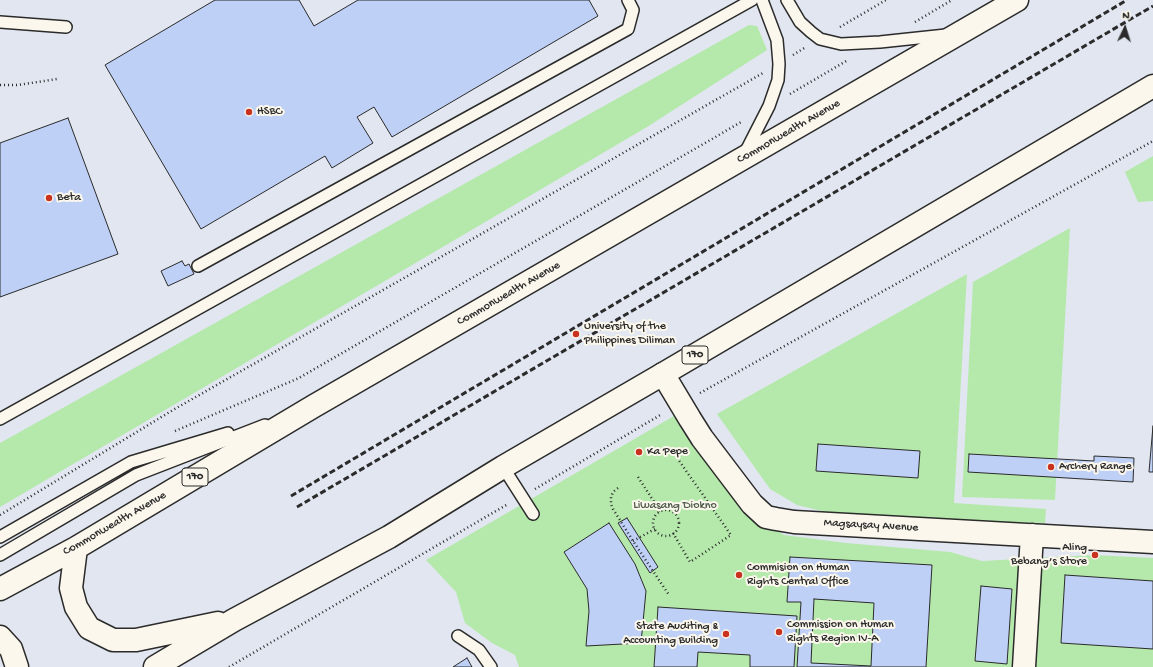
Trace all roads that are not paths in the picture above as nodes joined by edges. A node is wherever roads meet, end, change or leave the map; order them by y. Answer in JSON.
{"nodes":[{"id":1,"x":628,"y":0,"type":"edge"},
{"id":2,"x":752,"y":0,"type":"edge"},
{"id":3,"x":762,"y":0,"type":"edge"},
{"id":4,"x":787,"y":0,"type":"edge"},
{"id":5,"x":1018,"y":0,"type":"edge"},
{"id":6,"x":0,"y":22,"type":"edge"},
{"id":7,"x":66,"y":27,"type":"dead end"},
{"id":8,"x":959,"y":34,"type":"junction"},
{"id":9,"x":1153,"y":86,"type":"edge"},
{"id":10,"x":742,"y":159,"type":"junction"},
{"id":11,"x":198,"y":266,"type":"dead end"},
{"id":12,"x":663,"y":374,"type":"junction"},
{"id":13,"x":314,"y":406,"type":"junction"},
{"id":14,"x":0,"y":418,"type":"edge"},
{"id":15,"x":503,"y":467,"type":"junction"},
{"id":16,"x":533,"y":514,"type":"dead end"},
{"id":17,"x":1032,"y":535,"type":"junction"},
{"id":18,"x":0,"y":537,"type":"edge"},
{"id":19,"x":1153,"y":542,"type":"edge"},
{"id":20,"x":76,"y":548,"type":"junction"},
{"id":21,"x":0,"y":555,"type":"edge"},
{"id":22,"x":0,"y":589,"type":"edge"},
{"id":23,"x":234,"y":620,"type":"junction"},
{"id":24,"x":458,"y":636,"type":"dead end"},
{"id":25,"x":0,"y":637,"type":"edge"},
{"id":26,"x":17,"y":667,"type":"edge"},
{"id":27,"x":155,"y":667,"type":"edge"},
{"id":28,"x":491,"y":667,"type":"edge"},
{"id":29,"x":1024,"y":667,"type":"edge"}],
"edges":[{"from":1,"to":11,"type":"lane"},
{"from":2,"to":14,"type":"lane"},
{"from":3,"to":10,"type":"lane"},
{"from":4,"to":8,"type":"lane"},
{"from":5,"to":8,"type":"main road","name":"Commonwealth Avenue","number":"170"},
{"from":6,"to":7,"type":"lane"},
{"from":8,"to":10,"type":"main road","name":"Commonwealth Avenue","number":"170"},
{"from":9,"to":12,"type":"main road","number":"170"},
{"from":10,"to":13,"type":"main road","name":"Commonwealth Avenue","number":"170"},
{"from":12,"to":15,"type":"main road","number":"170"},
{"from":12,"to":17,"type":"main road","name":"Magsaysay Avenue"},
{"from":13,"to":18,"type":"lane"},
{"from":13,"to":20,"type":"main road","name":"Commonwealth Avenue","number":"170"},
{"from":13,"to":21,"type":"lane"},
{"from":15,"to":16,"type":"lane"},
{"from":15,"to":23,"type":"main road","number":"170"},
{"from":17,"to":19,"type":"main road","name":"Magsaysay Avenue"},
{"from":17,"to":29,"type":"main road"},
{"from":20,"to":22,"type":"main road","name":"Commonwealth Avenue","number":"170"},
{"from":20,"to":23,"type":"main road"},
{"from":23,"to":27,"type":"main road","number":"170"},
{"from":24,"to":28,"type":"lane"},
{"from":25,"to":26,"type":"main road"}]}
